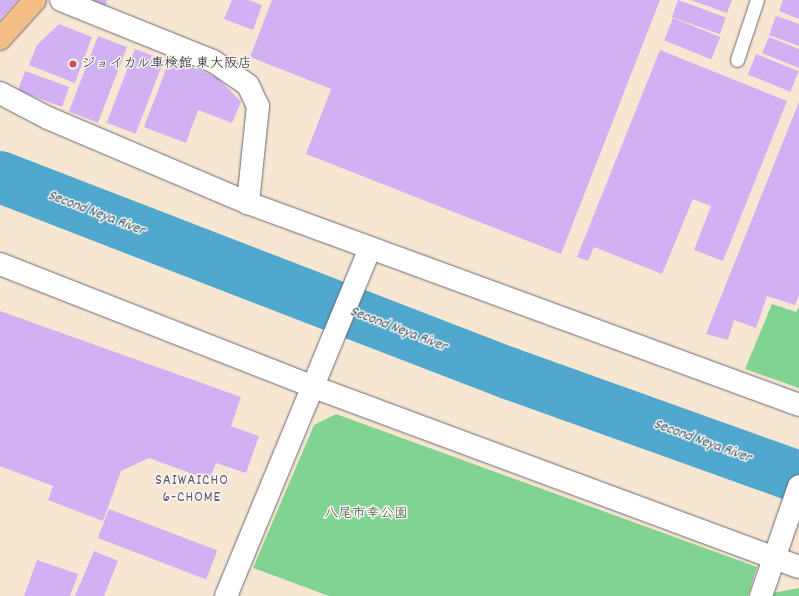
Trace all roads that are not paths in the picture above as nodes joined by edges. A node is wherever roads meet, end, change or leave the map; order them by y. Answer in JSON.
{"nodes":[{"id":1,"x":35,"y":0,"type":"edge"},
{"id":2,"x":61,"y":0,"type":"edge"},
{"id":3,"x":757,"y":0,"type":"edge"},
{"id":4,"x":0,"y":39,"type":"edge"},
{"id":5,"x":737,"y":60,"type":"dead end"},
{"id":6,"x":0,"y":93,"type":"edge"},
{"id":7,"x":248,"y":203,"type":"junction"},
{"id":8,"x":369,"y":250,"type":"junction"},
{"id":9,"x":0,"y":264,"type":"edge"},
{"id":10,"x":311,"y":386,"type":"junction"},
{"id":11,"x":799,"y":405,"type":"edge"},
{"id":12,"x":799,"y":486,"type":"edge"},
{"id":13,"x":774,"y":557,"type":"junction"},
{"id":14,"x":799,"y":567,"type":"edge"},
{"id":15,"x":226,"y":596,"type":"edge"},
{"id":16,"x":761,"y":596,"type":"edge"}],
"edges":[{"from":1,"to":4,"type":"main road"},
{"from":2,"to":7,"type":"street"},
{"from":3,"to":5,"type":"lane"},
{"from":6,"to":7,"type":"street"},
{"from":7,"to":8,"type":"street"},
{"from":8,"to":10,"type":"street"},
{"from":8,"to":11,"type":"street"},
{"from":9,"to":10,"type":"street"},
{"from":10,"to":13,"type":"street"},
{"from":10,"to":15,"type":"street"},
{"from":12,"to":13,"type":"street"},
{"from":13,"to":14,"type":"street"},
{"from":13,"to":16,"type":"street"}]}
